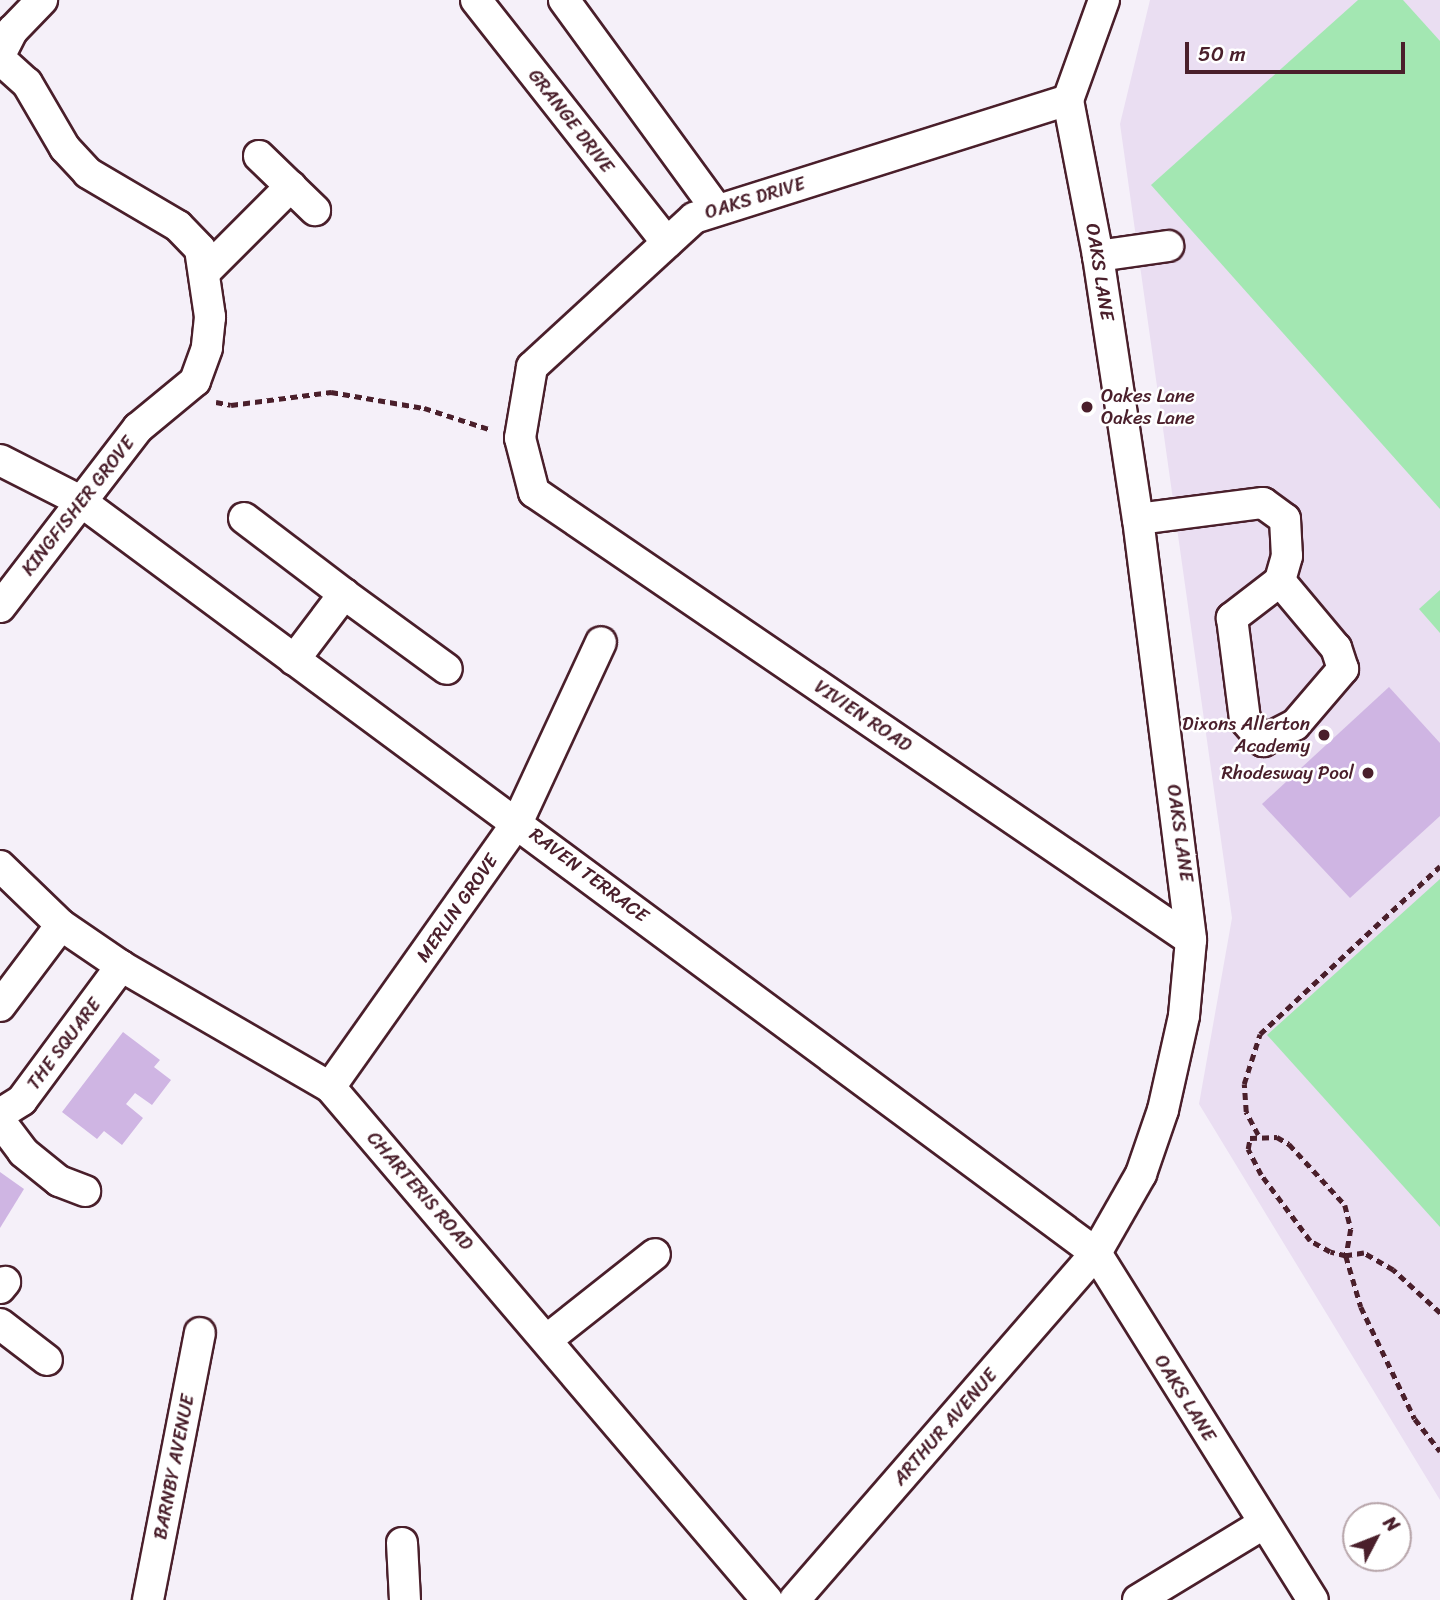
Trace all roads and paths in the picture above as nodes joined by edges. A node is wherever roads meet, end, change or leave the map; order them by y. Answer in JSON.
{"nodes":[{"id":1,"x":42,"y":0,"type":"edge"},
{"id":2,"x":476,"y":0,"type":"edge"},
{"id":3,"x":564,"y":0,"type":"edge"},
{"id":4,"x":1104,"y":0,"type":"edge"},
{"id":5,"x":0,"y":57,"type":"edge"},
{"id":6,"x":1068,"y":100,"type":"junction"},
{"id":7,"x":260,"y":156,"type":"dead end"},
{"id":8,"x":291,"y":186,"type":"junction"},
{"id":9,"x":718,"y":210,"type":"junction"},
{"id":10,"x":315,"y":211,"type":"dead end"},
{"id":11,"x":667,"y":243,"type":"junction"},
{"id":12,"x":1168,"y":246,"type":"dead end"},
{"id":13,"x":1098,"y":256,"type":"junction"},
{"id":14,"x":206,"y":271,"type":"junction"},
{"id":15,"x":178,"y":393,"type":"junction"},
{"id":16,"x":520,"y":438,"type":"junction"},
{"id":17,"x":0,"y":460,"type":"edge"},
{"id":18,"x":534,"y":492,"type":"joint"},
{"id":19,"x":79,"y":499,"type":"junction"},
{"id":20,"x":244,"y":518,"type":"dead end"},
{"id":21,"x":1138,"y":519,"type":"junction"},
{"id":22,"x":1280,"y":581,"type":"junction"},
{"id":23,"x":344,"y":594,"type":"junction"},
{"id":24,"x":0,"y":607,"type":"edge"},
{"id":25,"x":601,"y":642,"type":"dead end"},
{"id":26,"x":293,"y":660,"type":"junction"},
{"id":27,"x":447,"y":669,"type":"dead end"},
{"id":28,"x":518,"y":821,"type":"junction"},
{"id":29,"x":0,"y":866,"type":"edge"},
{"id":30,"x":1440,"y":866,"type":"edge"},
{"id":31,"x":61,"y":925,"type":"junction"},
{"id":32,"x":1191,"y":940,"type":"junction"},
{"id":33,"x":121,"y":967,"type":"junction"},
{"id":34,"x":0,"y":1006,"type":"edge"},
{"id":35,"x":330,"y":1087,"type":"junction"},
{"id":36,"x":0,"y":1114,"type":"edge"},
{"id":37,"x":0,"y":1121,"type":"edge"},
{"id":38,"x":1258,"y":1135,"type":"junction"},
{"id":39,"x":85,"y":1191,"type":"dead end"},
{"id":40,"x":655,"y":1254,"type":"dead end"},
{"id":41,"x":1096,"y":1254,"type":"junction"},
{"id":42,"x":1346,"y":1256,"type":"junction"},
{"id":43,"x":1440,"y":1313,"type":"edge"},
{"id":44,"x":0,"y":1324,"type":"edge"},
{"id":45,"x":200,"y":1333,"type":"dead end"},
{"id":46,"x":549,"y":1338,"type":"junction"},
{"id":47,"x":47,"y":1360,"type":"dead end"},
{"id":48,"x":1440,"y":1451,"type":"edge"},
{"id":49,"x":1263,"y":1524,"type":"junction"},
{"id":50,"x":402,"y":1544,"type":"dead end"},
{"id":51,"x":148,"y":1600,"type":"edge"},
{"id":52,"x":405,"y":1600,"type":"edge"},
{"id":53,"x":767,"y":1600,"type":"edge"},
{"id":54,"x":794,"y":1600,"type":"edge"},
{"id":55,"x":1138,"y":1600,"type":"edge"},
{"id":56,"x":1313,"y":1600,"type":"edge"}],
"edges":[{"from":1,"to":5,"type":"street"},
{"from":2,"to":11,"type":"street","name":"GRANGE DRIVE"},
{"from":3,"to":9,"type":"street"},
{"from":4,"to":6,"type":"street"},
{"from":5,"to":14,"type":"street","name":"KINGFISHER GROVE"},
{"from":6,"to":9,"type":"street","name":"OAKS DRIVE"},
{"from":6,"to":13,"type":"street","name":"OAKS LANE"},
{"from":7,"to":8,"type":"street"},
{"from":8,"to":10,"type":"street"},
{"from":8,"to":14,"type":"street"},
{"from":9,"to":11,"type":"street","name":"OAKS DRIVE"},
{"from":11,"to":16,"type":"street","name":"OAKS DRIVE"},
{"from":12,"to":13,"type":"street"},
{"from":13,"to":21,"type":"street","name":"OAKS LANE"},
{"from":14,"to":15,"type":"street","name":"KINGFISHER GROVE"},
{"from":15,"to":16,"type":"path"},
{"from":15,"to":19,"type":"street","name":"KINGFISHER GROVE"},
{"from":16,"to":18,"type":"street","name":"OAKS DRIVE"},
{"from":17,"to":19,"type":"street","name":"RAVEN TERRACE"},
{"from":18,"to":32,"type":"street","name":"VIVIEN ROAD"},
{"from":19,"to":24,"type":"street","name":"KINGFISHER GROVE"},
{"from":19,"to":26,"type":"street","name":"RAVEN TERRACE"},
{"from":20,"to":23,"type":"street"},
{"from":21,"to":22,"type":"street"},
{"from":21,"to":32,"type":"street","name":"OAKS LANE"},
{"from":22,"to":22,"type":"street"},
{"from":23,"to":26,"type":"street"},
{"from":23,"to":27,"type":"street"},
{"from":25,"to":28,"type":"street","name":"MERLIN GROVE"},
{"from":26,"to":28,"type":"street","name":"RAVEN TERRACE"},
{"from":28,"to":35,"type":"street","name":"MERLIN GROVE"},
{"from":28,"to":41,"type":"street","name":"RAVEN TERRACE"},
{"from":29,"to":31,"type":"street","name":"CHARTERIS ROAD"},
{"from":30,"to":38,"type":"path"},
{"from":31,"to":33,"type":"street","name":"CHARTERIS ROAD"},
{"from":31,"to":34,"type":"street"},
{"from":32,"to":41,"type":"street","name":"OAKS LANE"},
{"from":33,"to":35,"type":"street","name":"CHARTERIS ROAD"},
{"from":33,"to":36,"type":"street","name":"THE SQUARE"},
{"from":35,"to":46,"type":"street","name":"CHARTERIS ROAD"},
{"from":37,"to":39,"type":"street"},
{"from":38,"to":42,"type":"path"},
{"from":38,"to":42,"type":"path"},
{"from":40,"to":46,"type":"street"},
{"from":41,"to":49,"type":"street","name":"OAKS LANE"},
{"from":41,"to":54,"type":"street","name":"ARTHUR AVENUE"},
{"from":42,"to":43,"type":"path"},
{"from":42,"to":48,"type":"path"},
{"from":44,"to":47,"type":"street"},
{"from":45,"to":51,"type":"street","name":"BARNBY AVENUE"},
{"from":46,"to":53,"type":"street","name":"CHARTERIS ROAD"},
{"from":49,"to":55,"type":"street"},
{"from":49,"to":56,"type":"street","name":"OAKS LANE"},
{"from":50,"to":52,"type":"street"}]}
